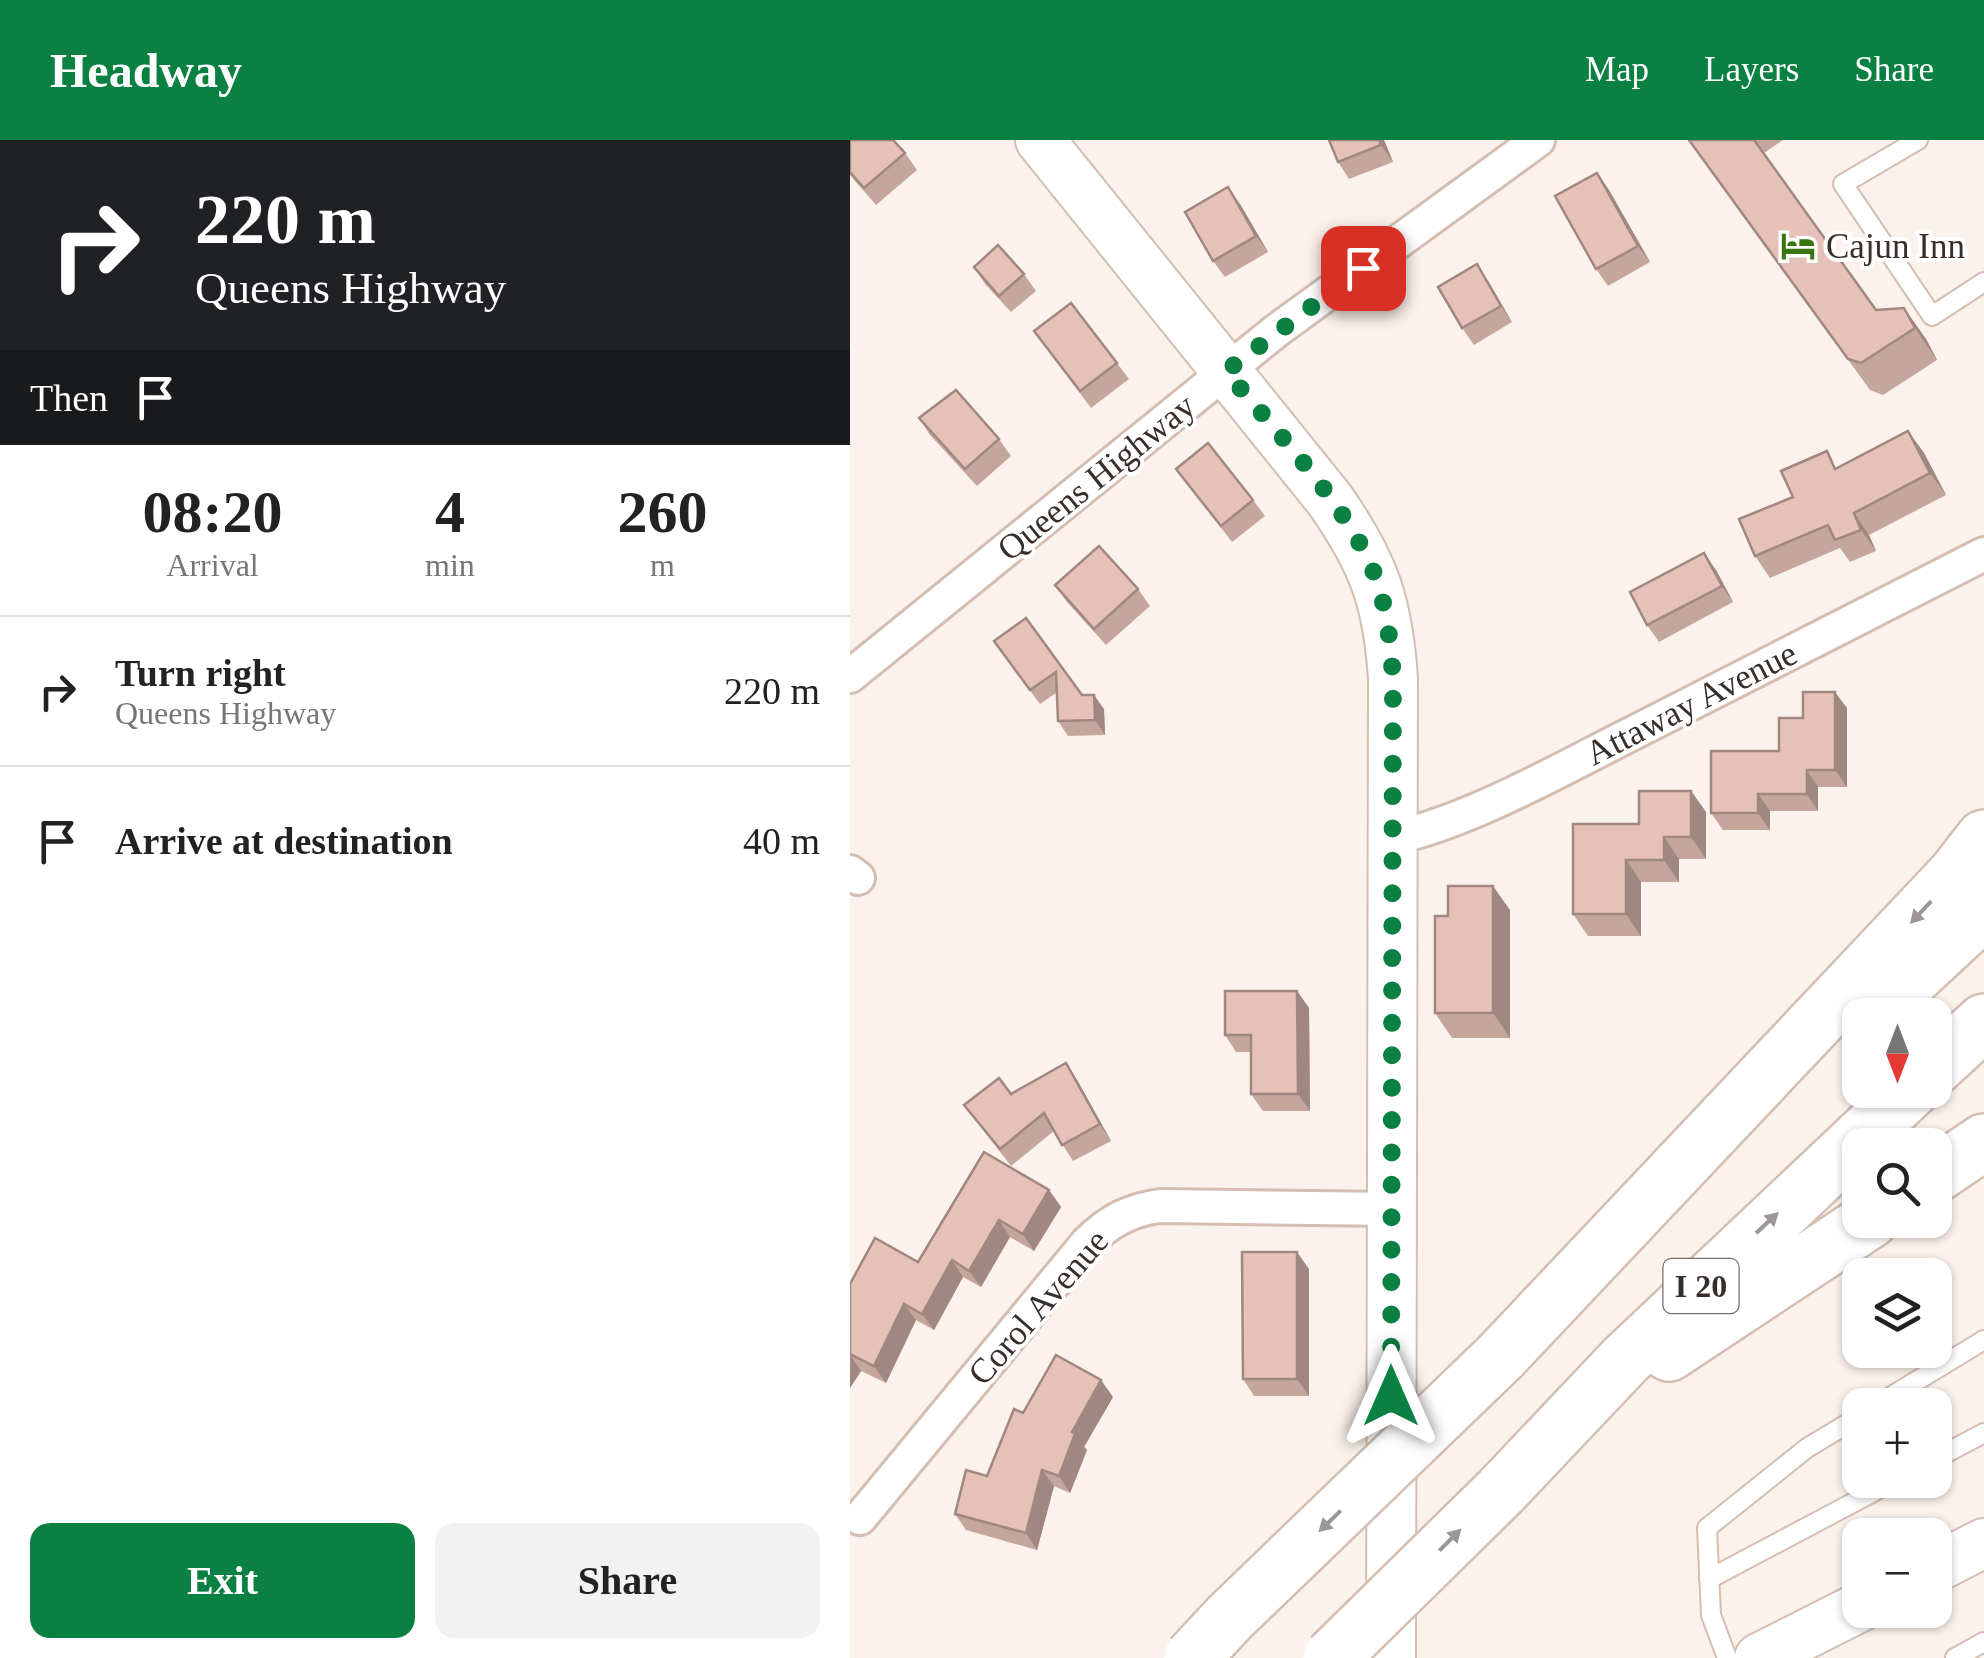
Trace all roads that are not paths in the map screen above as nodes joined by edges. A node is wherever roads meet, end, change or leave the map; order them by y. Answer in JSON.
{"nodes":[{"id":1,"x":1040,"y":140,"type":"edge"},
{"id":2,"x":1538,"y":140,"type":"edge"},
{"id":3,"x":1918,"y":140,"type":"edge"},
{"id":4,"x":1984,"y":282,"type":"edge"},
{"id":5,"x":1226,"y":371,"type":"junction"},
{"id":6,"x":1984,"y":554,"type":"edge"},
{"id":7,"x":850,"y":676,"type":"edge"},
{"id":8,"x":1392,"y":838,"type":"junction"},
{"id":9,"x":1984,"y":838,"type":"edge"},
{"id":10,"x":1984,"y":911,"type":"edge"},
{"id":11,"x":1890,"y":998,"type":"edge"},
{"id":12,"x":1984,"y":1022,"type":"edge"},
{"id":13,"x":1842,"y":1042,"type":"edge"},
{"id":14,"x":1952,"y":1051,"type":"edge"},
{"id":15,"x":1891,"y":1108,"type":"edge"},
{"id":16,"x":1984,"y":1142,"type":"edge"},
{"id":17,"x":1952,"y":1164,"type":"edge"},
{"id":18,"x":1392,"y":1209,"type":"junction"},
{"id":19,"x":1843,"y":1238,"type":"edge"},
{"id":20,"x":1984,"y":1340,"type":"edge"},
{"id":21,"x":1500,"y":1356,"type":"junction"},
{"id":22,"x":1906,"y":1388,"type":"edge"},
{"id":23,"x":1842,"y":1427,"type":"edge"},
{"id":24,"x":1984,"y":1433,"type":"edge"},
{"id":25,"x":1952,"y":1450,"type":"edge"},
{"id":26,"x":1500,"y":1491,"type":"junction"},
{"id":27,"x":1862,"y":1498,"type":"edge"},
{"id":28,"x":860,"y":1518,"type":"dead end"},
{"id":29,"x":1984,"y":1543,"type":"edge"},
{"id":30,"x":1952,"y":1559,"type":"edge"},
{"id":31,"x":1709,"y":1579,"type":"junction"},
{"id":32,"x":1842,"y":1615,"type":"edge"},
{"id":33,"x":1984,"y":1642,"type":"edge"},
{"id":34,"x":1192,"y":1658,"type":"edge"},
{"id":35,"x":1331,"y":1658,"type":"edge"},
{"id":36,"x":1391,"y":1658,"type":"edge"},
{"id":37,"x":1727,"y":1658,"type":"edge"},
{"id":38,"x":1759,"y":1658,"type":"edge"},
{"id":39,"x":1955,"y":1658,"type":"edge"}],
"edges":[{"from":1,"to":5,"type":"street"},
{"from":2,"to":5,"type":"street","name":"Queens Highway"},
{"from":3,"to":4,"type":"lane"},
{"from":5,"to":7,"type":"street","name":"Queens Highway"},
{"from":5,"to":8,"type":"street"},
{"from":6,"to":8,"type":"street","name":"Attaway Avenue"},
{"from":8,"to":18,"type":"street"},
{"from":9,"to":21,"type":"highway","one_way":true},
{"from":10,"to":11,"type":"highway"},
{"from":12,"to":14,"type":"highway"},
{"from":13,"to":21,"type":"highway","number":"I 20"},
{"from":26,"to":15,"type":"highway","number":"I 20","one_way":true},
{"from":16,"to":17,"type":"highway"},
{"from":18,"to":28,"type":"street","name":"Corol Avenue"},
{"from":18,"to":36,"type":"street"},
{"from":19,"to":26,"type":"highway"},
{"from":20,"to":22,"type":"lane"},
{"from":21,"to":34,"type":"highway","number":"I 20","one_way":true,"bridge":true},
{"from":23,"to":31,"type":"lane"},
{"from":24,"to":25,"type":"lane"},
{"from":35,"to":26,"type":"highway","number":"I 20","one_way":true,"bridge":true},
{"from":27,"to":31,"type":"lane"},
{"from":29,"to":30,"type":"street"},
{"from":31,"to":37,"type":"lane"},
{"from":32,"to":38,"type":"street"},
{"from":33,"to":39,"type":"lane"}]}
